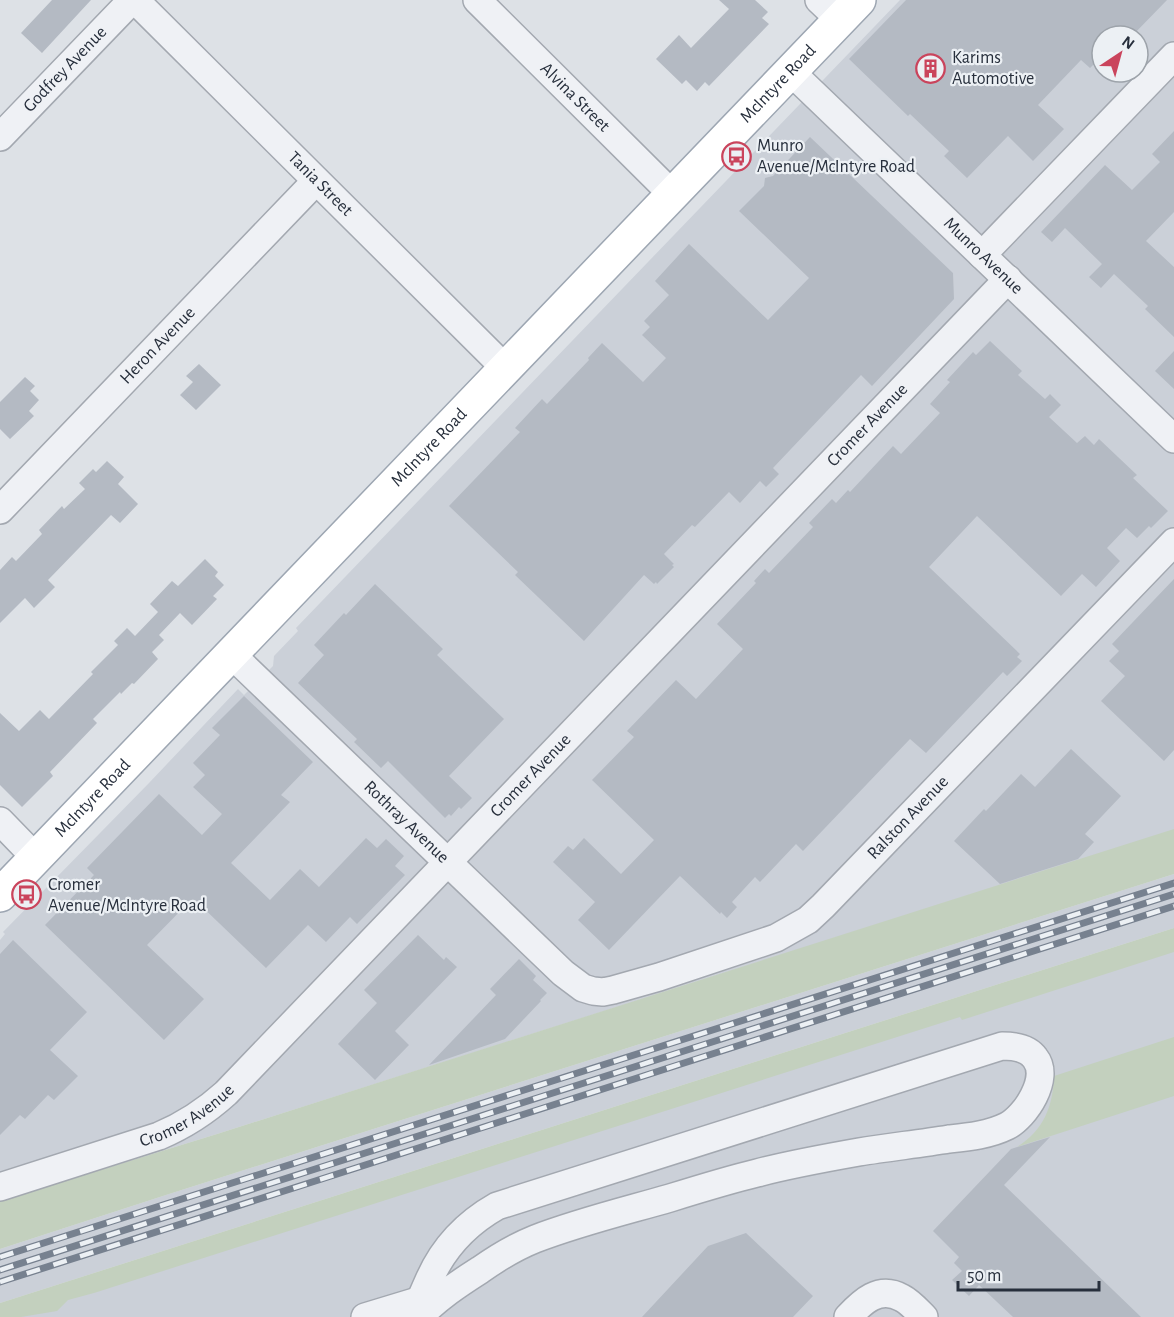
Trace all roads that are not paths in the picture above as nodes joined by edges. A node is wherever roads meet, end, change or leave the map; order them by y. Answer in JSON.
{"nodes":[{"id":1,"x":133,"y":0,"type":"edge"},
{"id":2,"x":477,"y":0,"type":"edge"},
{"id":3,"x":839,"y":7,"type":"edge"},
{"id":4,"x":1174,"y":56,"type":"edge"},
{"id":5,"x":791,"y":72,"type":"junction"},
{"id":6,"x":0,"y":137,"type":"edge"},
{"id":7,"x":316,"y":181,"type":"junction"},
{"id":8,"x":673,"y":195,"type":"junction"},
{"id":9,"x":982,"y":255,"type":"junction"},
{"id":10,"x":1008,"y":279,"type":"junction"},
{"id":11,"x":505,"y":368,"type":"junction"},
{"id":12,"x":1172,"y":434,"type":"edge"},
{"id":13,"x":0,"y":510,"type":"edge"},
{"id":14,"x":1174,"y":542,"type":"edge"},
{"id":15,"x":231,"y":654,"type":"junction"},
{"id":16,"x":0,"y":821,"type":"edge"},
{"id":17,"x":36,"y":858,"type":"junction"},
{"id":18,"x":448,"y":861,"type":"junction"},
{"id":19,"x":0,"y":896,"type":"edge"},
{"id":20,"x":583,"y":988,"type":"joint"},
{"id":21,"x":0,"y":1187,"type":"edge"},
{"id":22,"x":420,"y":1310,"type":"edge"},
{"id":23,"x":365,"y":1317,"type":"edge"},
{"id":24,"x":848,"y":1317,"type":"edge"},
{"id":25,"x":924,"y":1317,"type":"edge"}],
"edges":[{"from":1,"to":6,"type":"street","name":"Godfrey Avenue"},
{"from":1,"to":7,"type":"street","name":"Tania Street"},
{"from":2,"to":8,"type":"street","name":"Alvina Street"},
{"from":3,"to":5,"type":"main road","name":"McIntyre Road"},
{"from":4,"to":9,"type":"street"},
{"from":5,"to":8,"type":"main road","name":"McIntyre Road"},
{"from":5,"to":9,"type":"street","name":"Munro Avenue"},
{"from":7,"to":11,"type":"street","name":"Tania Street"},
{"from":7,"to":13,"type":"street","name":"Heron Avenue"},
{"from":8,"to":11,"type":"main road","name":"McIntyre Road"},
{"from":9,"to":10,"type":"street","name":"Munro Avenue"},
{"from":10,"to":12,"type":"street","name":"Munro Avenue"},
{"from":10,"to":18,"type":"street","name":"Cromer Avenue"},
{"from":11,"to":15,"type":"main road","name":"McIntyre Road"},
{"from":14,"to":20,"type":"street","name":"Ralston Avenue"},
{"from":15,"to":17,"type":"main road","name":"McIntyre Road"},
{"from":15,"to":18,"type":"street","name":"Rothray Avenue"},
{"from":16,"to":17,"type":"street"},
{"from":17,"to":19,"type":"main road","name":"McIntyre Road"},
{"from":18,"to":20,"type":"street","name":"Rothray Avenue"},
{"from":18,"to":21,"type":"street","name":"Cromer Avenue"},
{"from":22,"to":22,"type":"street"},
{"from":22,"to":23,"type":"street"},
{"from":24,"to":25,"type":"street"}]}
